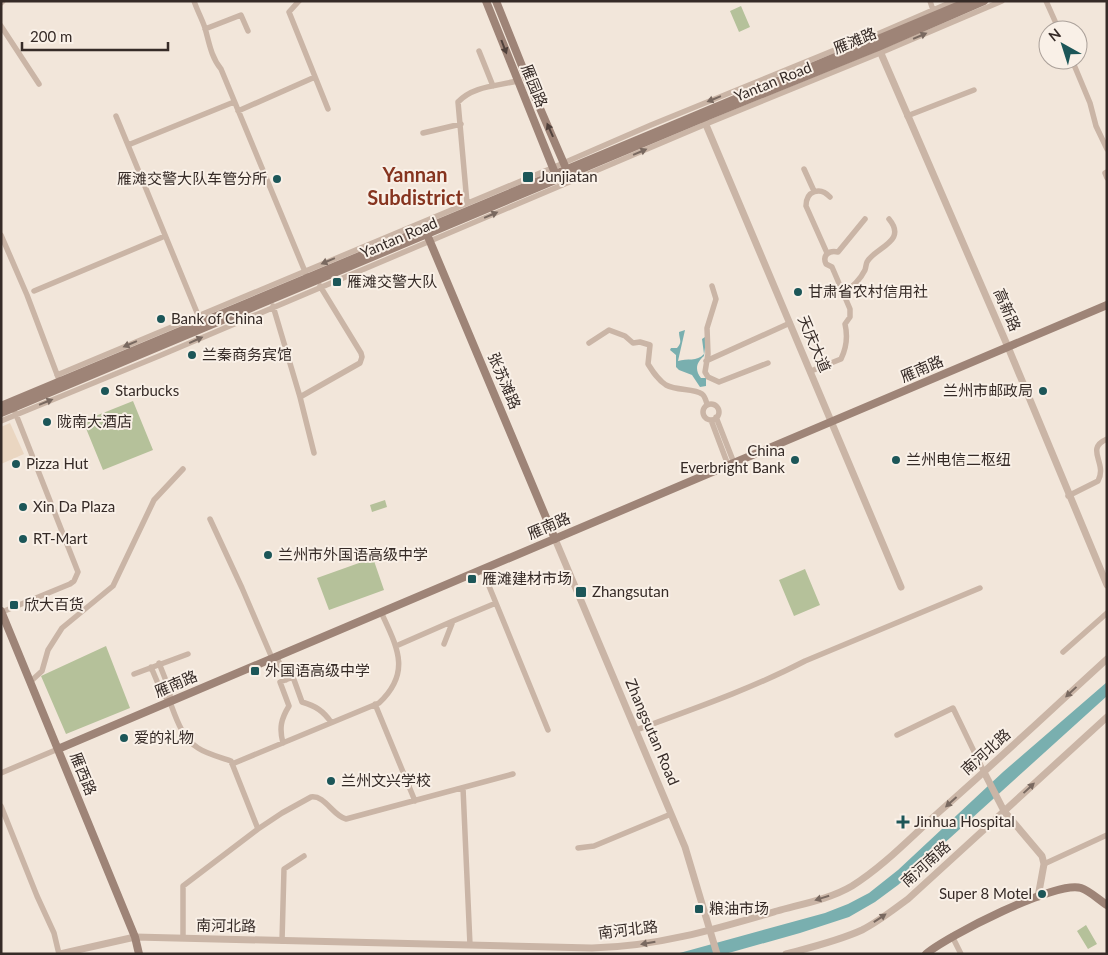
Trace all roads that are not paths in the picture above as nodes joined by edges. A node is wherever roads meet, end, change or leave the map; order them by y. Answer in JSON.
{"nodes":[{"id":1,"x":194,"y":1,"type":"edge"},
{"id":2,"x":299,"y":1,"type":"edge"},
{"id":3,"x":486,"y":1,"type":"edge"},
{"id":4,"x":930,"y":1,"type":"edge"},
{"id":5,"x":954,"y":1,"type":"edge"},
{"id":6,"x":969,"y":1,"type":"edge"},
{"id":7,"x":984,"y":1,"type":"edge"},
{"id":8,"x":1002,"y":1,"type":"edge"},
{"id":9,"x":1046,"y":1,"type":"edge"},
{"id":10,"x":500,"y":3,"type":"edge"},
{"id":11,"x":930,"y":14,"type":"junction"},
{"id":12,"x":1055,"y":20,"type":"edge"},
{"id":13,"x":1,"y":26,"type":"edge"},
{"id":14,"x":205,"y":29,"type":"junction"},
{"id":15,"x":248,"y":31,"type":"dead end"},
{"id":16,"x":878,"y":47,"type":"junction"},
{"id":17,"x":479,"y":52,"type":"dead end"},
{"id":18,"x":1076,"y":70,"type":"edge"},
{"id":19,"x":315,"y":77,"type":"junction"},
{"id":20,"x":517,"y":81,"type":"junction"},
{"id":21,"x":39,"y":84,"type":"dead end"},
{"id":22,"x":493,"y":86,"type":"junction"},
{"id":23,"x":974,"y":90,"type":"dead end"},
{"id":24,"x":234,"y":102,"type":"junction"},
{"id":25,"x":328,"y":109,"type":"dead end"},
{"id":26,"x":238,"y":111,"type":"junction"},
{"id":27,"x":116,"y":116,"type":"dead end"},
{"id":28,"x":908,"y":116,"type":"junction"},
{"id":29,"x":703,"y":118,"type":"junction"},
{"id":30,"x":461,"y":124,"type":"junction"},
{"id":31,"x":423,"y":133,"type":"dead end"},
{"id":32,"x":128,"y":145,"type":"junction"},
{"id":33,"x":1107,"y":149,"type":"edge"},
{"id":34,"x":567,"y":169,"type":"junction"},
{"id":35,"x":804,"y":169,"type":"dead end"},
{"id":36,"x":1107,"y":172,"type":"edge"},
{"id":37,"x":556,"y":177,"type":"junction"},
{"id":38,"x":1107,"y":178,"type":"edge"},
{"id":39,"x":814,"y":191,"type":"junction"},
{"id":40,"x":830,"y":197,"type":"dead end"},
{"id":41,"x":467,"y":203,"type":"junction"},
{"id":42,"x":865,"y":219,"type":"dead end"},
{"id":43,"x":888,"y":219,"type":"dead end"},
{"id":44,"x":426,"y":232,"type":"junction"},
{"id":45,"x":1,"y":235,"type":"edge"},
{"id":46,"x":165,"y":236,"type":"junction"},
{"id":47,"x":827,"y":253,"type":"junction"},
{"id":48,"x":305,"y":270,"type":"junction"},
{"id":49,"x":309,"y":281,"type":"junction"},
{"id":50,"x":320,"y":286,"type":"junction"},
{"id":51,"x":712,"y":286,"type":"dead end"},
{"id":52,"x":34,"y":291,"type":"dead end"},
{"id":53,"x":843,"y":293,"type":"junction"},
{"id":54,"x":1107,"y":305,"type":"edge"},
{"id":55,"x":273,"y":306,"type":"junction"},
{"id":56,"x":214,"y":313,"type":"junction"},
{"id":57,"x":198,"y":315,"type":"junction"},
{"id":58,"x":790,"y":323,"type":"junction"},
{"id":59,"x":589,"y":343,"type":"dead end"},
{"id":60,"x":1008,"y":347,"type":"junction"},
{"id":61,"x":706,"y":361,"type":"junction"},
{"id":62,"x":768,"y":363,"type":"dead end"},
{"id":63,"x":811,"y":371,"type":"junction"},
{"id":64,"x":60,"y":382,"type":"junction"},
{"id":65,"x":300,"y":397,"type":"junction"},
{"id":66,"x":707,"y":404,"type":"junction"},
{"id":67,"x":1,"y":406,"type":"edge"},
{"id":68,"x":15,"y":411,"type":"junction"},
{"id":69,"x":1,"y":413,"type":"edge"},
{"id":70,"x":714,"y":419,"type":"junction"},
{"id":71,"x":1,"y":421,"type":"edge"},
{"id":72,"x":832,"y":421,"type":"junction"},
{"id":73,"x":1107,"y":439,"type":"edge"},
{"id":74,"x":314,"y":453,"type":"dead end"},
{"id":75,"x":731,"y":464,"type":"junction"},
{"id":76,"x":183,"y":469,"type":"dead end"},
{"id":77,"x":1068,"y":496,"type":"junction"},
{"id":78,"x":210,"y":519,"type":"dead end"},
{"id":79,"x":555,"y":539,"type":"junction"},
{"id":80,"x":482,"y":570,"type":"junction"},
{"id":81,"x":1107,"y":585,"type":"edge"},
{"id":82,"x":901,"y":586,"type":"dead end"},
{"id":83,"x":980,"y":588,"type":"dead end"},
{"id":84,"x":496,"y":603,"type":"junction"},
{"id":85,"x":1,"y":612,"type":"edge"},
{"id":86,"x":381,"y":612,"type":"junction"},
{"id":87,"x":1107,"y":613,"type":"edge"},
{"id":88,"x":453,"y":621,"type":"junction"},
{"id":89,"x":444,"y":644,"type":"dead end"},
{"id":90,"x":396,"y":646,"type":"junction"},
{"id":91,"x":1064,"y":652,"type":"dead end"},
{"id":92,"x":188,"y":654,"type":"dead end"},
{"id":93,"x":274,"y":658,"type":"junction"},
{"id":94,"x":1107,"y":659,"type":"edge"},
{"id":95,"x":159,"y":663,"type":"junction"},
{"id":96,"x":151,"y":667,"type":"junction"},
{"id":97,"x":134,"y":674,"type":"dead end"},
{"id":98,"x":286,"y":680,"type":"junction"},
{"id":99,"x":30,"y":682,"type":"junction"},
{"id":100,"x":170,"y":702,"type":"junction"},
{"id":101,"x":375,"y":704,"type":"junction"},
{"id":102,"x":1107,"y":717,"type":"edge"},
{"id":103,"x":331,"y":722,"type":"junction"},
{"id":104,"x":548,"y":730,"type":"dead end"},
{"id":105,"x":636,"y":730,"type":"junction"},
{"id":106,"x":897,"y":734,"type":"dead end"},
{"id":107,"x":283,"y":742,"type":"junction"},
{"id":108,"x":58,"y":749,"type":"junction"},
{"id":109,"x":232,"y":764,"type":"junction"},
{"id":110,"x":1,"y":773,"type":"edge"},
{"id":111,"x":513,"y":774,"type":"dead end"},
{"id":112,"x":986,"y":776,"type":"junction"},
{"id":113,"x":463,"y":788,"type":"junction"},
{"id":114,"x":415,"y":801,"type":"junction"},
{"id":115,"x":1,"y":806,"type":"edge"},
{"id":116,"x":1004,"y":811,"type":"junction"},
{"id":117,"x":671,"y":814,"type":"junction"},
{"id":118,"x":258,"y":829,"type":"junction"},
{"id":119,"x":1107,"y":835,"type":"edge"},
{"id":120,"x":578,"y":848,"type":"dead end"},
{"id":121,"x":304,"y":856,"type":"dead end"},
{"id":122,"x":1044,"y":864,"type":"junction"},
{"id":123,"x":1038,"y":897,"type":"junction"},
{"id":124,"x":1107,"y":905,"type":"edge"},
{"id":125,"x":710,"y":931,"type":"junction"},
{"id":126,"x":952,"y":936,"type":"junction"},
{"id":127,"x":136,"y":937,"type":"junction"},
{"id":128,"x":183,"y":938,"type":"junction"},
{"id":129,"x":282,"y":941,"type":"junction"},
{"id":130,"x":470,"y":945,"type":"junction"},
{"id":131,"x":139,"y":950,"type":"edge"},
{"id":132,"x":513,"y":950,"type":"edge"},
{"id":133,"x":59,"y":954,"type":"edge"},
{"id":134,"x":717,"y":954,"type":"edge"},
{"id":135,"x":786,"y":954,"type":"edge"},
{"id":136,"x":926,"y":954,"type":"edge"},
{"id":137,"x":961,"y":954,"type":"edge"}],
"edges":[{"from":1,"to":14,"type":"street"},
{"from":2,"to":19,"type":"street"},
{"from":3,"to":20,"type":"main road","name":"雁园路","one_way":true},
{"from":4,"to":11,"type":"street"},
{"from":5,"to":11,"type":"street","name":"Yantan Road"},
{"from":6,"to":11,"type":"main road","name":"Yantan Road"},
{"from":7,"to":16,"type":"main road","name":"雁滩路"},
{"from":16,"to":8,"type":"street","one_way":true},
{"from":9,"to":12,"type":"street"},
{"from":34,"to":10,"type":"main road","name":"雁园路","one_way":true},
{"from":11,"to":16,"type":"main road","name":"Yantan Road"},
{"from":11,"to":34,"type":"street","name":"Yantan Road","one_way":true},
{"from":13,"to":21,"type":"street"},
{"from":14,"to":15,"type":"street"},
{"from":14,"to":24,"type":"street"},
{"from":16,"to":28,"type":"street","name":"高新路"},
{"from":16,"to":29,"type":"main road","name":"雁滩路"},
{"from":17,"to":22,"type":"street"},
{"from":18,"to":33,"type":"street"},
{"from":19,"to":25,"type":"street"},
{"from":19,"to":26,"type":"street"},
{"from":20,"to":22,"type":"street"},
{"from":20,"to":37,"type":"main road","name":"雁园路"},
{"from":22,"to":30,"type":"street"},
{"from":23,"to":28,"type":"street"},
{"from":24,"to":26,"type":"street"},
{"from":24,"to":32,"type":"street"},
{"from":26,"to":48,"type":"street"},
{"from":27,"to":32,"type":"street"},
{"from":28,"to":60,"type":"street","name":"高新路"},
{"from":29,"to":34,"type":"main road","name":"雁滩路"},
{"from":37,"to":29,"type":"street","name":"Yantan Road","one_way":true},
{"from":29,"to":58,"type":"street","name":"天庆大道"},
{"from":30,"to":31,"type":"street"},
{"from":30,"to":41,"type":"street"},
{"from":32,"to":46,"type":"street"},
{"from":34,"to":37,"type":"main road","name":"Yantan Road"},
{"from":34,"to":37,"type":"street","name":"Yantan Road"},
{"from":35,"to":39,"type":"street"},
{"from":36,"to":38,"type":"street"},
{"from":37,"to":41,"type":"street","name":"Yantan Road"},
{"from":37,"to":44,"type":"main road","name":"Yantan Road"},
{"from":44,"to":37,"type":"street","name":"Yantan Road","one_way":true},
{"from":39,"to":40,"type":"street"},
{"from":39,"to":47,"type":"street"},
{"from":41,"to":44,"type":"street","name":"Yantan Road"},
{"from":42,"to":47,"type":"street"},
{"from":43,"to":53,"type":"street"},
{"from":44,"to":48,"type":"street","name":"Yantan Road","one_way":true},
{"from":44,"to":49,"type":"main road","name":"Yantan Road"},
{"from":44,"to":50,"type":"street","name":"Yantan Road"},
{"from":44,"to":79,"type":"main road","name":"张苏滩路"},
{"from":45,"to":64,"type":"street"},
{"from":46,"to":52,"type":"street"},
{"from":46,"to":57,"type":"street"},
{"from":47,"to":53,"type":"street"},
{"from":48,"to":49,"type":"street"},
{"from":48,"to":56,"type":"street","name":"Yantan Road"},
{"from":49,"to":56,"type":"main road","name":"Yantan Road"},
{"from":49,"to":64,"type":"main road","name":"Yantan Road"},
{"from":50,"to":55,"type":"street","name":"Yantan Road"},
{"from":50,"to":65,"type":"street"},
{"from":51,"to":61,"type":"street"},
{"from":53,"to":63,"type":"street"},
{"from":54,"to":60,"type":"main road","name":"雁南路"},
{"from":55,"to":65,"type":"street"},
{"from":68,"to":55,"type":"street","name":"Yantan Road","one_way":true},
{"from":56,"to":57,"type":"street","name":"Yantan Road"},
{"from":56,"to":64,"type":"main road","name":"Yantan Road"},
{"from":57,"to":64,"type":"street","name":"Yantan Road","one_way":true},
{"from":58,"to":61,"type":"street"},
{"from":58,"to":63,"type":"street","name":"天庆大道"},
{"from":59,"to":66,"type":"street"},
{"from":60,"to":72,"type":"main road","name":"雁南路"},
{"from":60,"to":77,"type":"street","name":"高新路"},
{"from":61,"to":62,"type":"street"},
{"from":63,"to":72,"type":"street","name":"天庆大道"},
{"from":64,"to":67,"type":"main road","name":"Yantan Road"},
{"from":64,"to":68,"type":"main road","name":"Yantan Road"},
{"from":65,"to":74,"type":"street"},
{"from":66,"to":70,"type":"street"},
{"from":66,"to":70,"type":"street"},
{"from":68,"to":69,"type":"main road","name":"Yantan Road"},
{"from":68,"to":71,"type":"street","name":"Yantan Road"},
{"from":68,"to":85,"type":"street"},
{"from":70,"to":75,"type":"street"},
{"from":72,"to":75,"type":"main road","name":"雁南路"},
{"from":72,"to":82,"type":"street","name":"天庆大道"},
{"from":73,"to":77,"type":"street"},
{"from":75,"to":79,"type":"main road","name":"雁南路"},
{"from":76,"to":99,"type":"street"},
{"from":77,"to":81,"type":"street","name":"高新路"},
{"from":78,"to":93,"type":"street"},
{"from":79,"to":80,"type":"main road","name":"雁南路"},
{"from":79,"to":105,"type":"street","name":"Zhangsutan Road"},
{"from":80,"to":84,"type":"street"},
{"from":80,"to":86,"type":"main road","name":"雁南路"},
{"from":83,"to":105,"type":"street"},
{"from":84,"to":88,"type":"street"},
{"from":84,"to":104,"type":"street"},
{"from":85,"to":99,"type":"main road","name":"雁西路"},
{"from":86,"to":90,"type":"street"},
{"from":86,"to":93,"type":"main road","name":"雁南路"},
{"from":87,"to":91,"type":"street"},
{"from":88,"to":89,"type":"street"},
{"from":88,"to":90,"type":"street"},
{"from":90,"to":101,"type":"street"},
{"from":92,"to":95,"type":"street"},
{"from":93,"to":98,"type":"street"},
{"from":93,"to":100,"type":"main road","name":"雁南路"},
{"from":94,"to":112,"type":"street","name":"南河北路","one_way":true},
{"from":95,"to":96,"type":"street"},
{"from":95,"to":100,"type":"street"},
{"from":96,"to":97,"type":"street"},
{"from":96,"to":100,"type":"street"},
{"from":98,"to":103,"type":"street"},
{"from":98,"to":107,"type":"street"},
{"from":99,"to":108,"type":"main road","name":"雁西路"},
{"from":100,"to":108,"type":"main road","name":"雁南路"},
{"from":100,"to":109,"type":"street"},
{"from":101,"to":103,"type":"street"},
{"from":101,"to":114,"type":"street"},
{"from":116,"to":102,"type":"street","name":"南河南路","one_way":true},
{"from":103,"to":107,"type":"street"},
{"from":105,"to":117,"type":"street","name":"Zhangsutan Road"},
{"from":106,"to":112,"type":"street"},
{"from":107,"to":109,"type":"street"},
{"from":108,"to":110,"type":"street","name":"雁南路"},
{"from":108,"to":127,"type":"main road","name":"雁西路"},
{"from":109,"to":118,"type":"street"},
{"from":111,"to":113,"type":"street"},
{"from":112,"to":116,"type":"street"},
{"from":112,"to":125,"type":"street","name":"南河北路","one_way":true},
{"from":113,"to":114,"type":"street"},
{"from":113,"to":130,"type":"street"},
{"from":114,"to":118,"type":"street"},
{"from":115,"to":133,"type":"street"},
{"from":116,"to":122,"type":"street"},
{"from":135,"to":116,"type":"street","name":"南河南路","one_way":true},
{"from":117,"to":120,"type":"street"},
{"from":117,"to":125,"type":"street","name":"Zhangsutan Road"},
{"from":118,"to":128,"type":"street"},
{"from":119,"to":122,"type":"street"},
{"from":121,"to":129,"type":"street"},
{"from":122,"to":123,"type":"street"},
{"from":123,"to":124,"type":"main road"},
{"from":123,"to":126,"type":"main road"},
{"from":125,"to":132,"type":"street","name":"南河北路","one_way":true},
{"from":125,"to":134,"type":"street","name":"Zhangsutan Road"},
{"from":126,"to":136,"type":"main road"},
{"from":126,"to":137,"type":"street"},
{"from":127,"to":128,"type":"street","name":"南河北路"},
{"from":127,"to":131,"type":"main road","name":"雁西路"},
{"from":127,"to":133,"type":"street","name":"南河北路"},
{"from":128,"to":129,"type":"street","name":"南河北路"},
{"from":129,"to":130,"type":"street","name":"南河北路"},
{"from":130,"to":132,"type":"street","name":"南河北路"}]}
